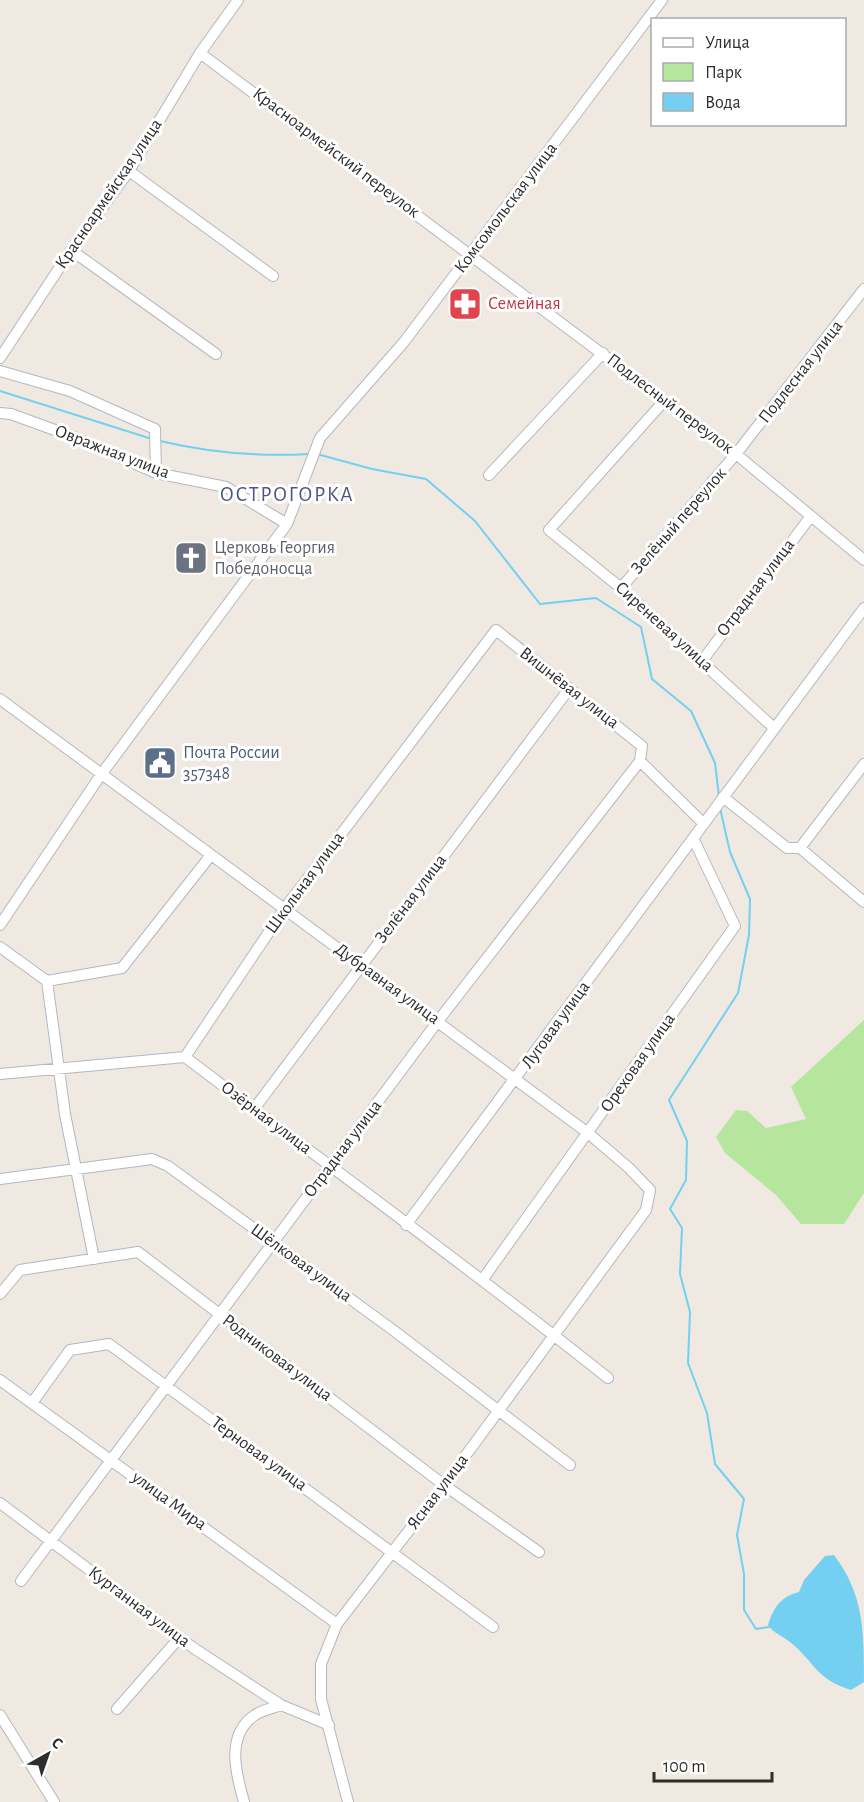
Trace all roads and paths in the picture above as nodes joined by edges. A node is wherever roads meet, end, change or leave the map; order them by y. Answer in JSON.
{"nodes":[{"id":1,"x":238,"y":0,"type":"edge"},
{"id":2,"x":662,"y":0,"type":"edge"},
{"id":3,"x":200,"y":53,"type":"junction"},
{"id":4,"x":129,"y":171,"type":"junction"},
{"id":5,"x":71,"y":250,"type":"junction"},
{"id":6,"x":471,"y":254,"type":"junction"},
{"id":7,"x":273,"y":276,"type":"dead end"},
{"id":8,"x":864,"y":289,"type":"edge"},
{"id":9,"x":603,"y":352,"type":"junction"},
{"id":10,"x":216,"y":354,"type":"dead end"},
{"id":11,"x":0,"y":358,"type":"edge"},
{"id":12,"x":0,"y":371,"type":"edge"},
{"id":13,"x":665,"y":400,"type":"junction"},
{"id":14,"x":0,"y":413,"type":"edge"},
{"id":15,"x":736,"y":454,"type":"junction"},
{"id":16,"x":156,"y":472,"type":"junction"},
{"id":17,"x":489,"y":475,"type":"dead end"},
{"id":18,"x":811,"y":516,"type":"junction"},
{"id":19,"x":288,"y":524,"type":"junction"},
{"id":20,"x":864,"y":560,"type":"edge"},
{"id":21,"x":621,"y":588,"type":"junction"},
{"id":22,"x":864,"y":608,"type":"edge"},
{"id":23,"x":702,"y":661,"type":"junction"},
{"id":24,"x":569,"y":689,"type":"junction"},
{"id":25,"x":0,"y":699,"type":"edge"},
{"id":26,"x":431,"y":713,"type":"joint"},
{"id":27,"x":774,"y":728,"type":"junction"},
{"id":28,"x":640,"y":762,"type":"junction"},
{"id":29,"x":864,"y":764,"type":"edge"},
{"id":30,"x":100,"y":776,"type":"junction"},
{"id":31,"x":723,"y":797,"type":"junction"},
{"id":32,"x":704,"y":824,"type":"junction"},
{"id":33,"x":693,"y":838,"type":"junction"},
{"id":34,"x":800,"y":848,"type":"junction"},
{"id":35,"x":211,"y":855,"type":"junction"},
{"id":36,"x":864,"y":902,"type":"edge"},
{"id":37,"x":285,"y":908,"type":"junction"},
{"id":38,"x":0,"y":925,"type":"edge"},
{"id":39,"x":0,"y":948,"type":"edge"},
{"id":40,"x":361,"y":965,"type":"junction"},
{"id":41,"x":46,"y":981,"type":"junction"},
{"id":42,"x":438,"y":1021,"type":"junction"},
{"id":43,"x":185,"y":1058,"type":"junction"},
{"id":44,"x":59,"y":1068,"type":"junction"},
{"id":45,"x":0,"y":1074,"type":"edge"},
{"id":46,"x":516,"y":1079,"type":"junction"},
{"id":47,"x":254,"y":1109,"type":"junction"},
{"id":48,"x":588,"y":1133,"type":"junction"},
{"id":49,"x":330,"y":1167,"type":"junction"},
{"id":50,"x":76,"y":1169,"type":"junction"},
{"id":51,"x":0,"y":1179,"type":"edge"},
{"id":52,"x":646,"y":1210,"type":"joint"},
{"id":53,"x":406,"y":1225,"type":"junction"},
{"id":54,"x":273,"y":1243,"type":"junction"},
{"id":55,"x":94,"y":1259,"type":"junction"},
{"id":56,"x":483,"y":1279,"type":"junction"},
{"id":57,"x":0,"y":1294,"type":"edge"},
{"id":58,"x":220,"y":1315,"type":"junction"},
{"id":59,"x":552,"y":1334,"type":"junction"},
{"id":60,"x":609,"y":1378,"type":"dead end"},
{"id":61,"x":0,"y":1380,"type":"edge"},
{"id":62,"x":166,"y":1387,"type":"junction"},
{"id":63,"x":32,"y":1403,"type":"junction"},
{"id":64,"x":498,"y":1412,"type":"junction"},
{"id":65,"x":112,"y":1460,"type":"junction"},
{"id":66,"x":570,"y":1465,"type":"dead end"},
{"id":67,"x":444,"y":1485,"type":"junction"},
{"id":68,"x":0,"y":1503,"type":"edge"},
{"id":69,"x":52,"y":1541,"type":"junction"},
{"id":70,"x":539,"y":1552,"type":"dead end"},
{"id":71,"x":393,"y":1553,"type":"junction"},
{"id":72,"x":21,"y":1581,"type":"dead end"},
{"id":73,"x":337,"y":1624,"type":"junction"},
{"id":74,"x":493,"y":1627,"type":"dead end"},
{"id":75,"x":180,"y":1638,"type":"junction"},
{"id":76,"x":281,"y":1705,"type":"junction"},
{"id":77,"x":117,"y":1709,"type":"dead end"},
{"id":78,"x":0,"y":1715,"type":"edge"},
{"id":79,"x":329,"y":1725,"type":"junction"},
{"id":80,"x":54,"y":1802,"type":"edge"},
{"id":81,"x":243,"y":1802,"type":"edge"},
{"id":82,"x":348,"y":1802,"type":"edge"}],
"edges":[{"from":1,"to":3,"type":"street","name":"Красноармейская улица"},
{"from":2,"to":6,"type":"street","name":"Комсомольская улица"},
{"from":3,"to":4,"type":"street","name":"Красноармейская улица"},
{"from":3,"to":6,"type":"street","name":"Красноармейский переулок"},
{"from":4,"to":5,"type":"street","name":"Красноармейская улица"},
{"from":4,"to":7,"type":"street"},
{"from":5,"to":10,"type":"street"},
{"from":5,"to":11,"type":"street","name":"Красноармейская улица"},
{"from":6,"to":9,"type":"street","name":"Подлесный переулок"},
{"from":6,"to":19,"type":"street","name":"Комсомольская улица"},
{"from":8,"to":15,"type":"street","name":"Подлесная улица"},
{"from":9,"to":13,"type":"street","name":"Подлесный переулок"},
{"from":9,"to":17,"type":"street"},
{"from":12,"to":16,"type":"street","name":"Овражная улица"},
{"from":13,"to":15,"type":"street","name":"Подлесный переулок"},
{"from":13,"to":21,"type":"street","name":"Сиреневая улица"},
{"from":14,"to":16,"type":"street","name":"Овражная улица"},
{"from":15,"to":18,"type":"street","name":"Подлесный переулок"},
{"from":15,"to":21,"type":"street","name":"Зелёный переулок"},
{"from":16,"to":19,"type":"street","name":"Овражная улица"},
{"from":18,"to":20,"type":"street","name":"Подлесный переулок"},
{"from":18,"to":23,"type":"street","name":"Отрадная улица"},
{"from":19,"to":30,"type":"street"},
{"from":21,"to":23,"type":"street","name":"Сиреневая улица"},
{"from":22,"to":27,"type":"street"},
{"from":23,"to":27,"type":"street","name":"Сиреневая улица"},
{"from":24,"to":26,"type":"street","name":"Вишнёвая улица"},
{"from":24,"to":28,"type":"street","name":"Вишнёвая улица"},
{"from":24,"to":40,"type":"street","name":"Зелёная улица"},
{"from":25,"to":30,"type":"street","name":"Дубравная улица"},
{"from":26,"to":37,"type":"street","name":"Школьная улица"},
{"from":27,"to":31,"type":"street"},
{"from":28,"to":32,"type":"street","name":"Вишнёвая улица"},
{"from":28,"to":42,"type":"street","name":"Отрадная улица"},
{"from":29,"to":34,"type":"street"},
{"from":30,"to":35,"type":"street","name":"Дубравная улица"},
{"from":30,"to":38,"type":"street"},
{"from":31,"to":32,"type":"street","name":"Луговая улица"},
{"from":31,"to":34,"type":"street"},
{"from":32,"to":33,"type":"street","name":"Луговая улица"},
{"from":33,"to":46,"type":"street","name":"Луговая улица"},
{"from":33,"to":48,"type":"street","name":"Ореховая улица"},
{"from":34,"to":36,"type":"street"},
{"from":35,"to":37,"type":"street","name":"Дубравная улица"},
{"from":35,"to":41,"type":"street"},
{"from":37,"to":40,"type":"street","name":"Дубравная улица"},
{"from":37,"to":43,"type":"street","name":"Школьная улица"},
{"from":39,"to":41,"type":"street"},
{"from":40,"to":42,"type":"street","name":"Дубравная улица"},
{"from":40,"to":47,"type":"street","name":"Зелёная улица"},
{"from":41,"to":44,"type":"street"},
{"from":42,"to":46,"type":"street","name":"Дубравная улица"},
{"from":42,"to":49,"type":"street","name":"Отрадная улица"},
{"from":43,"to":44,"type":"street"},
{"from":43,"to":47,"type":"street","name":"Озёрная улица"},
{"from":44,"to":45,"type":"street"},
{"from":44,"to":50,"type":"street"},
{"from":46,"to":48,"type":"street","name":"Дубравная улица"},
{"from":46,"to":53,"type":"street","name":"Луговая улица"},
{"from":47,"to":49,"type":"street","name":"Озёрная улица"},
{"from":48,"to":52,"type":"street","name":"Дубравная улица"},
{"from":48,"to":56,"type":"street","name":"Ореховая улица"},
{"from":49,"to":53,"type":"street","name":"Озёрная улица"},
{"from":49,"to":54,"type":"street","name":"Отрадная улица"},
{"from":50,"to":51,"type":"street","name":"Шёлковая улица"},
{"from":50,"to":54,"type":"street","name":"Шёлковая улица"},
{"from":50,"to":55,"type":"street"},
{"from":52,"to":59,"type":"street","name":"Ясная улица"},
{"from":53,"to":56,"type":"street","name":"Озёрная улица"},
{"from":54,"to":58,"type":"street","name":"Отрадная улица"},
{"from":54,"to":64,"type":"street","name":"Шёлковая улица"},
{"from":55,"to":57,"type":"street","name":"Родниковая улица"},
{"from":55,"to":58,"type":"street","name":"Родниковая улица"},
{"from":56,"to":59,"type":"street","name":"Озёрная улица"},
{"from":58,"to":62,"type":"street","name":"Отрадная улица"},
{"from":58,"to":67,"type":"street","name":"Родниковая улица"},
{"from":59,"to":60,"type":"street","name":"Озёрная улица"},
{"from":59,"to":64,"type":"street","name":"Ясная улица"},
{"from":61,"to":63,"type":"street","name":"улица Мира"},
{"from":62,"to":63,"type":"street","name":"Терновая улица"},
{"from":62,"to":65,"type":"street","name":"Отрадная улица"},
{"from":62,"to":71,"type":"street","name":"Терновая улица"},
{"from":63,"to":65,"type":"street","name":"улица Мира"},
{"from":64,"to":66,"type":"street","name":"Шёлковая улица"},
{"from":64,"to":67,"type":"street","name":"Ясная улица"},
{"from":65,"to":69,"type":"street","name":"Отрадная улица"},
{"from":65,"to":73,"type":"street","name":"улица Мира"},
{"from":67,"to":70,"type":"street","name":"Родниковая улица"},
{"from":67,"to":71,"type":"street","name":"Ясная улица"},
{"from":68,"to":69,"type":"street","name":"Курганная улица"},
{"from":69,"to":72,"type":"street","name":"Отрадная улица"},
{"from":69,"to":75,"type":"street","name":"Курганная улица"},
{"from":71,"to":73,"type":"street","name":"Ясная улица"},
{"from":71,"to":74,"type":"street","name":"Терновая улица"},
{"from":73,"to":79,"type":"street","name":"Ясная улица"},
{"from":75,"to":76,"type":"street","name":"Курганная улица"},
{"from":75,"to":77,"type":"street"},
{"from":76,"to":79,"type":"street","name":"Курганная улица"},
{"from":76,"to":81,"type":"street"},
{"from":78,"to":80,"type":"street"},
{"from":79,"to":82,"type":"street","name":"Ясная улица"}]}
